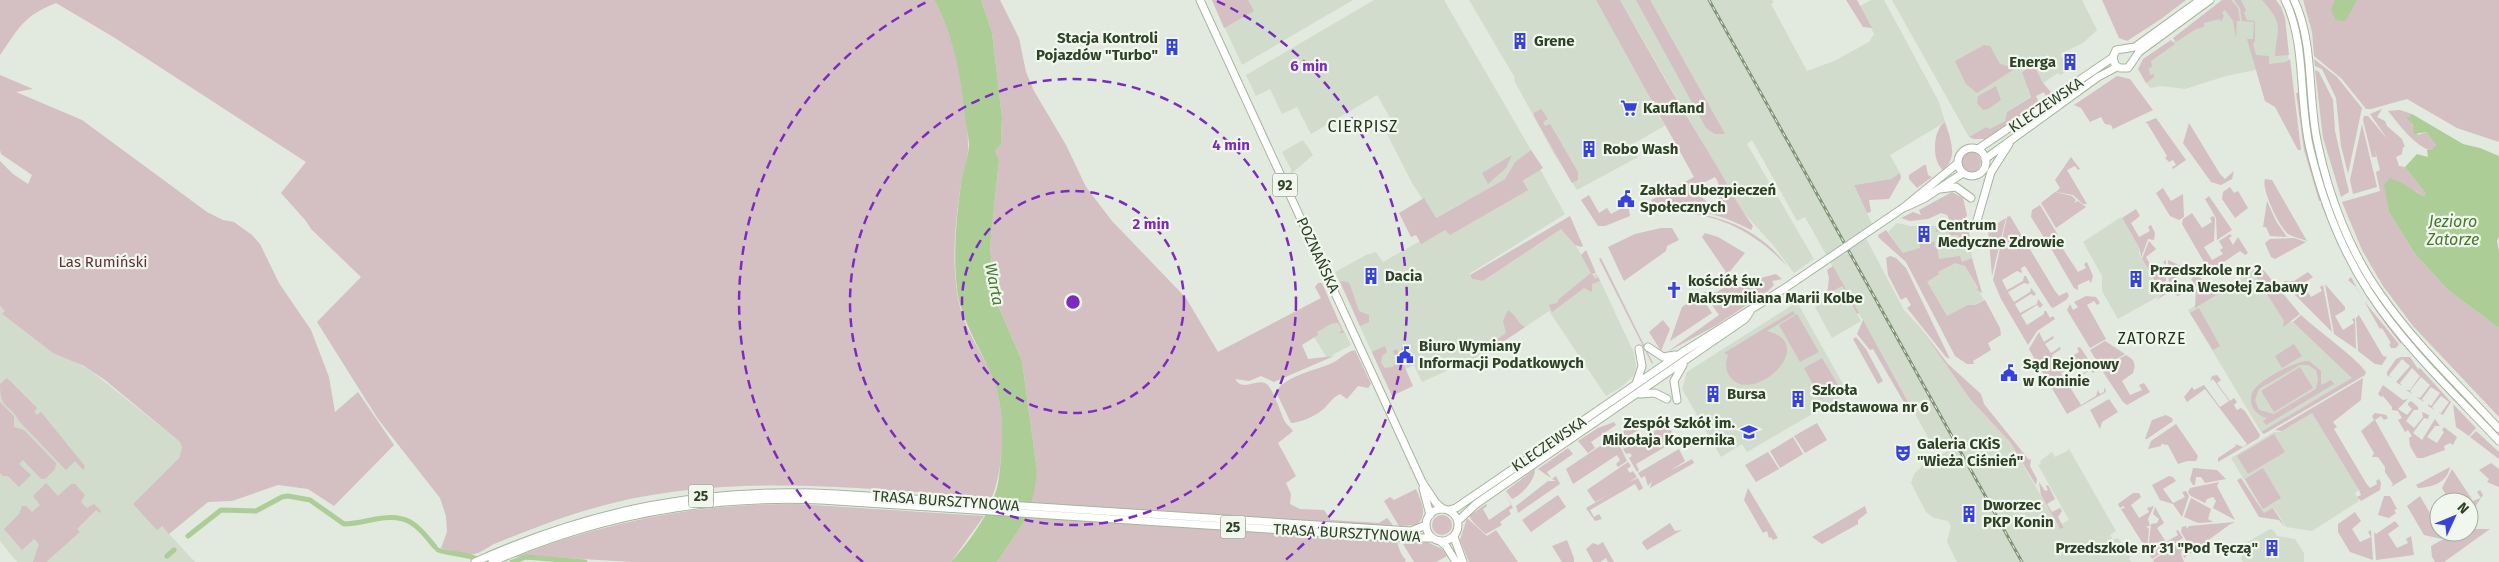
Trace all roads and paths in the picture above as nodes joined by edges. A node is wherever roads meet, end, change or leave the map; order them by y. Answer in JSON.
{"nodes":[{"id":1,"x":1200,"y":0,"type":"edge"},
{"id":2,"x":2200,"y":0,"type":"edge"},
{"id":3,"x":2210,"y":0,"type":"edge"},
{"id":4,"x":2284,"y":0,"type":"edge"},
{"id":5,"x":2294,"y":0,"type":"edge"},
{"id":6,"x":2127,"y":48,"type":"junction"},
{"id":7,"x":2112,"y":58,"type":"junction"},
{"id":8,"x":2134,"y":58,"type":"junction"},
{"id":9,"x":2116,"y":67,"type":"junction"},
{"id":10,"x":2014,"y":138,"type":"junction"},
{"id":11,"x":1978,"y":149,"type":"junction"},
{"id":12,"x":1985,"y":158,"type":"junction"},
{"id":13,"x":1958,"y":163,"type":"junction"},
{"id":14,"x":1963,"y":173,"type":"junction"},
{"id":15,"x":1937,"y":190,"type":"junction"},
{"id":16,"x":1971,"y":198,"type":"dead end"},
{"id":17,"x":1903,"y":208,"type":"junction"},
{"id":18,"x":1976,"y":224,"type":"dead end"},
{"id":19,"x":1750,"y":312,"type":"junction"},
{"id":20,"x":1648,"y":347,"type":"dead end"},
{"id":21,"x":1639,"y":350,"type":"dead end"},
{"id":22,"x":1683,"y":352,"type":"junction"},
{"id":23,"x":1688,"y":360,"type":"junction"},
{"id":24,"x":1634,"y":386,"type":"junction"},
{"id":25,"x":1633,"y":398,"type":"junction"},
{"id":26,"x":1666,"y":399,"type":"dead end"},
{"id":27,"x":1677,"y":400,"type":"dead end"},
{"id":28,"x":2499,"y":429,"type":"edge"},
{"id":29,"x":2499,"y":441,"type":"edge"},
{"id":30,"x":1422,"y":482,"type":"junction"},
{"id":31,"x":1446,"y":510,"type":"junction"},
{"id":32,"x":1430,"y":514,"type":"junction"},
{"id":33,"x":1458,"y":521,"type":"junction"},
{"id":34,"x":1426,"y":525,"type":"junction"},
{"id":35,"x":1405,"y":535,"type":"junction"},
{"id":36,"x":1454,"y":537,"type":"junction"},
{"id":37,"x":1432,"y":538,"type":"junction"},
{"id":38,"x":1440,"y":541,"type":"junction"},
{"id":39,"x":474,"y":562,"type":"edge"},
{"id":40,"x":492,"y":562,"type":"edge"},
{"id":41,"x":1456,"y":562,"type":"edge"},
{"id":42,"x":1463,"y":562,"type":"edge"}],
"edges":[{"from":1,"to":30,"type":"main road","name":"POZNAŃSKA","number":"92"},
{"from":2,"to":6,"type":"main road"},
{"from":3,"to":8,"type":"main road"},
{"from":4,"to":29,"type":"main road"},
{"from":5,"to":28,"type":"main road"},
{"from":6,"to":7,"type":"main road"},
{"from":6,"to":8,"type":"main road"},
{"from":7,"to":9,"type":"main road"},
{"from":7,"to":11,"type":"main road","name":"KLECZEWSKA"},
{"from":8,"to":9,"type":"main road"},
{"from":9,"to":10,"type":"main road","name":"KLECZEWSKA"},
{"from":10,"to":12,"type":"main road","name":"KLECZEWSKA"},
{"from":10,"to":18,"type":"main road"},
{"from":11,"to":12,"type":"main road"},
{"from":11,"to":13,"type":"main road"},
{"from":12,"to":14,"type":"main road"},
{"from":13,"to":14,"type":"main road"},
{"from":13,"to":17,"type":"main road","name":"KLECZEWSKA"},
{"from":14,"to":15,"type":"main road","name":"KLECZEWSKA"},
{"from":15,"to":16,"type":"main road"},
{"from":15,"to":17,"type":"main road","name":"KLECZEWSKA"},
{"from":17,"to":19,"type":"main road","name":"KLECZEWSKA","bridge":true},
{"from":19,"to":22,"type":"main road","name":"KLECZEWSKA"},
{"from":19,"to":23,"type":"main road","name":"KLECZEWSKA"},
{"from":20,"to":22,"type":"main road"},
{"from":21,"to":24,"type":"main road"},
{"from":22,"to":24,"type":"main road","name":"KLECZEWSKA"},
{"from":23,"to":25,"type":"main road","name":"KLECZEWSKA"},
{"from":23,"to":27,"type":"main road"},
{"from":24,"to":31,"type":"main road","name":"KLECZEWSKA"},
{"from":25,"to":26,"type":"main road"},
{"from":25,"to":33,"type":"main road","name":"KLECZEWSKA"},
{"from":30,"to":31,"type":"main road","name":"POZNAŃSKA","number":"92"},
{"from":30,"to":32,"type":"main road","name":"POZNAŃSKA","number":"92"},
{"from":31,"to":32,"type":"main road"},
{"from":31,"to":33,"type":"main road"},
{"from":32,"to":34,"type":"main road"},
{"from":33,"to":36,"type":"main road"},
{"from":34,"to":35,"type":"main road","name":"TRASA BURSZTYNOWA","number":"25"},
{"from":34,"to":37,"type":"main road"},
{"from":35,"to":37,"type":"main road","name":"TRASA BURSZTYNOWA","number":"25"},
{"from":35,"to":39,"type":"main road","name":"TRASA BURSZTYNOWA","number":"25"},
{"from":35,"to":40,"type":"main road","name":"TRASA BURSZTYNOWA","number":"25"},
{"from":36,"to":38,"type":"main road"},
{"from":36,"to":42,"type":"main road"},
{"from":37,"to":38,"type":"main road","number":"25"},
{"from":38,"to":41,"type":"main road"}]}
